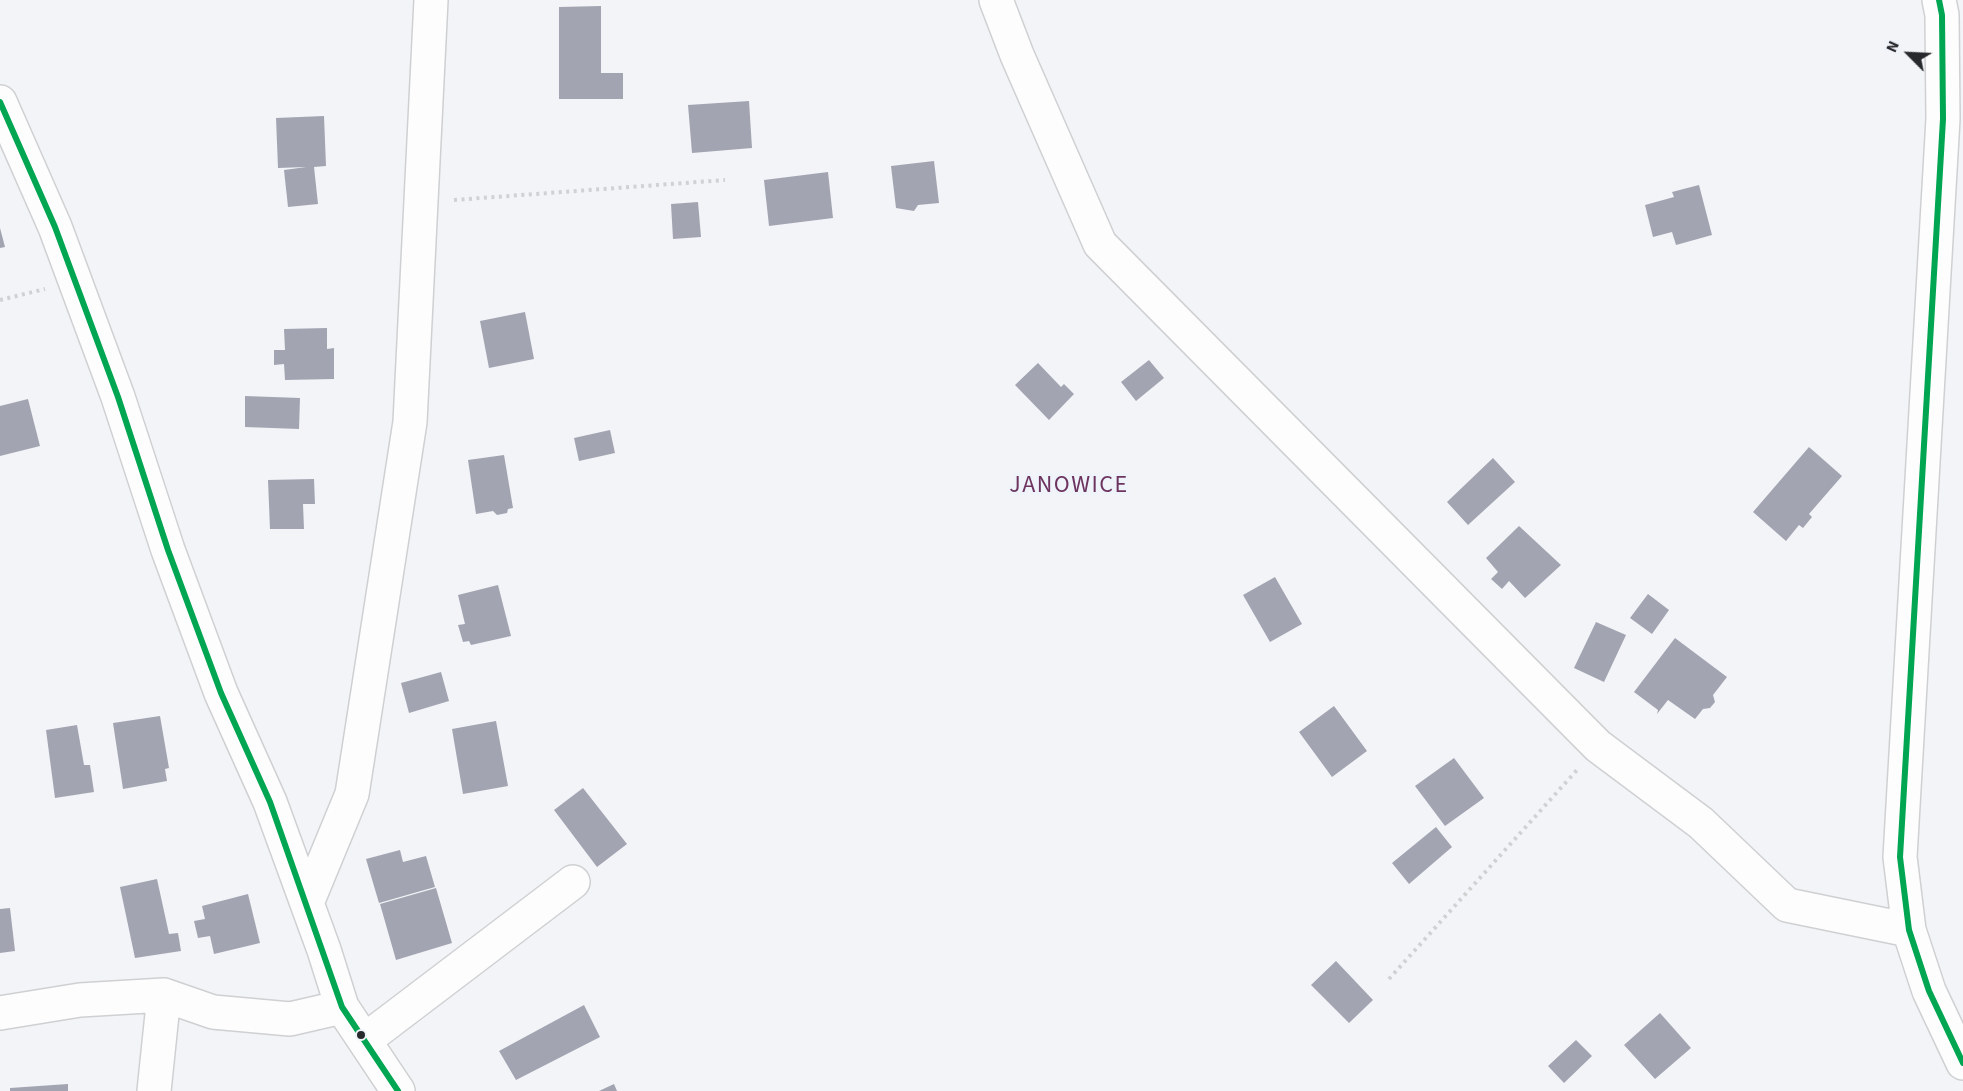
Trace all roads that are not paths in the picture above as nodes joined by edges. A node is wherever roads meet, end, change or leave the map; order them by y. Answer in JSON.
{"nodes":[{"id":1,"x":431,"y":0,"type":"edge"},
{"id":2,"x":996,"y":0,"type":"edge"},
{"id":3,"x":1939,"y":0,"type":"edge"},
{"id":4,"x":0,"y":102,"type":"edge"},
{"id":5,"x":573,"y":882,"type":"dead end"},
{"id":6,"x":307,"y":903,"type":"junction"},
{"id":7,"x":1909,"y":930,"type":"junction"},
{"id":8,"x":164,"y":995,"type":"junction"},
{"id":9,"x":342,"y":1007,"type":"junction"},
{"id":10,"x":0,"y":1013,"type":"edge"},
{"id":11,"x":365,"y":1040,"type":"junction"},
{"id":12,"x":1963,"y":1063,"type":"edge"},
{"id":13,"x":154,"y":1091,"type":"edge"},
{"id":14,"x":398,"y":1091,"type":"edge"}],
"edges":[{"from":1,"to":6,"type":"street"},
{"from":2,"to":7,"type":"street"},
{"from":3,"to":7,"type":"street"},
{"from":4,"to":6,"type":"street"},
{"from":5,"to":11,"type":"street"},
{"from":6,"to":9,"type":"street"},
{"from":7,"to":12,"type":"street"},
{"from":8,"to":9,"type":"street"},
{"from":8,"to":10,"type":"street"},
{"from":8,"to":13,"type":"street"},
{"from":9,"to":11,"type":"street"},
{"from":11,"to":14,"type":"street"}]}
